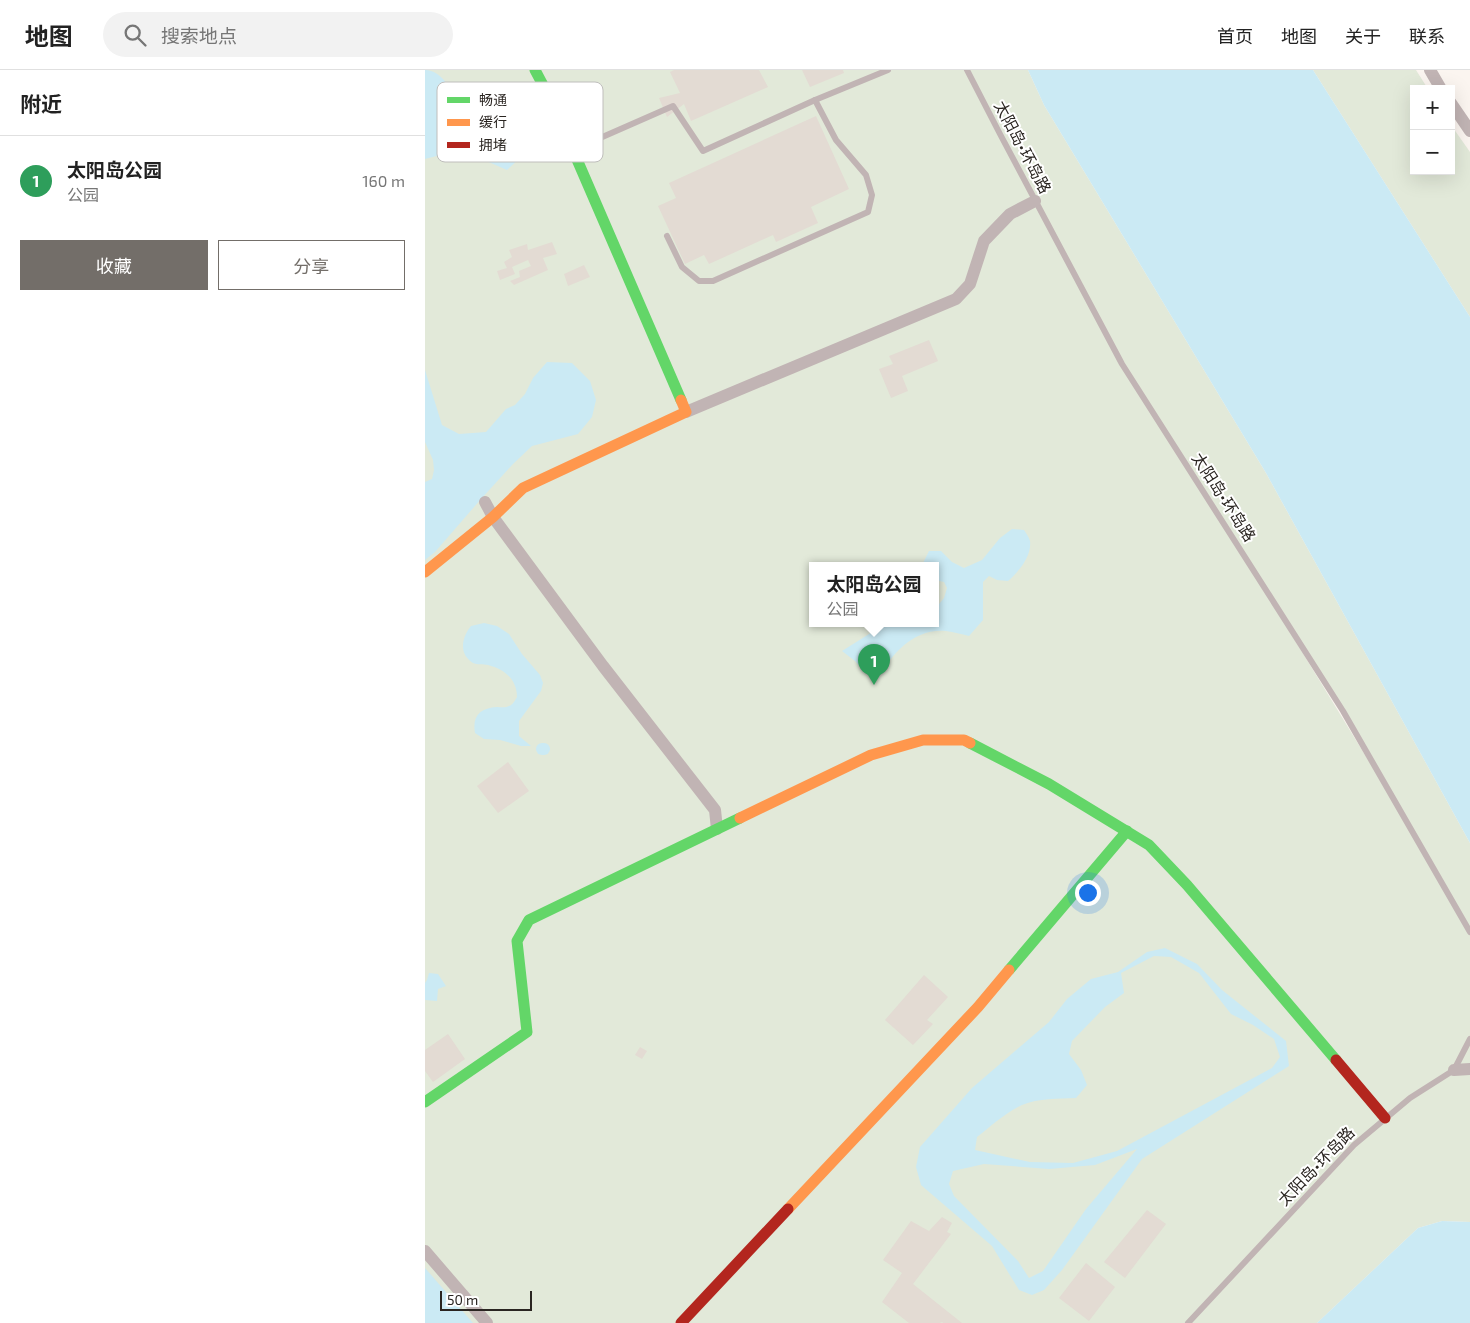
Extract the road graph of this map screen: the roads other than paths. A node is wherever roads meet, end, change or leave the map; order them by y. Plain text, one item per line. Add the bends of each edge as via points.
1 (535, 70) edge
2 (888, 70) edge
3 (967, 70) edge
4 (1430, 70) edge
5 (541, 82) edge
6 (1439, 85) edge
7 (815, 100) junction
8 (1455, 109) edge
9 (1470, 131) edge
10 (603, 137) edge
11 (578, 162) edge
12 (1035, 201) junction
13 (667, 236) dead end
14 (686, 412) junction
15 (485, 502) dead end
16 (493, 517) junction
17 (425, 572) edge
18 (717, 829) junction
19 (1127, 831) junction
20 (1470, 932) edge
21 (1470, 1039) edge
22 (1470, 1068) edge
23 (1454, 1070) junction
24 (425, 1102) edge
25 (1385, 1118) junction
26 (425, 1252) edge
27 (487, 1323) edge
28 (681, 1323) edge
29 (1189, 1323) edge

1 - 5 street
2 - 7 lane
3 - 12 lane, 太阳岛•环岛路
4 - 6 street
7 - 10 lane via 703,151 673,106
7 - 13 lane via 836,140 866,175 872,195 867,212 713,281 699,281 682,267
8 - 9 street
11 - 14 street
12 - 14 street via 1010,214 984,241 970,284 956,299
12 - 20 lane, 太阳岛•环岛路 via 1122,364 1343,710
14 - 16 street via 523,488
15 - 16 street
16 - 17 street
16 - 18 street via 715,810
18 - 19 street via 871,756 923,740 964,740 1043,781
18 - 24 street via 529,920 517,941 527,1032
19 - 25 street via 1149,845 1187,885
19 - 28 street via 978,1007
21 - 23 lane
22 - 23 street
23 - 25 lane, 太阳岛•环岛路
25 - 29 lane, 太阳岛•环岛路 via 1354,1145
26 - 27 street

